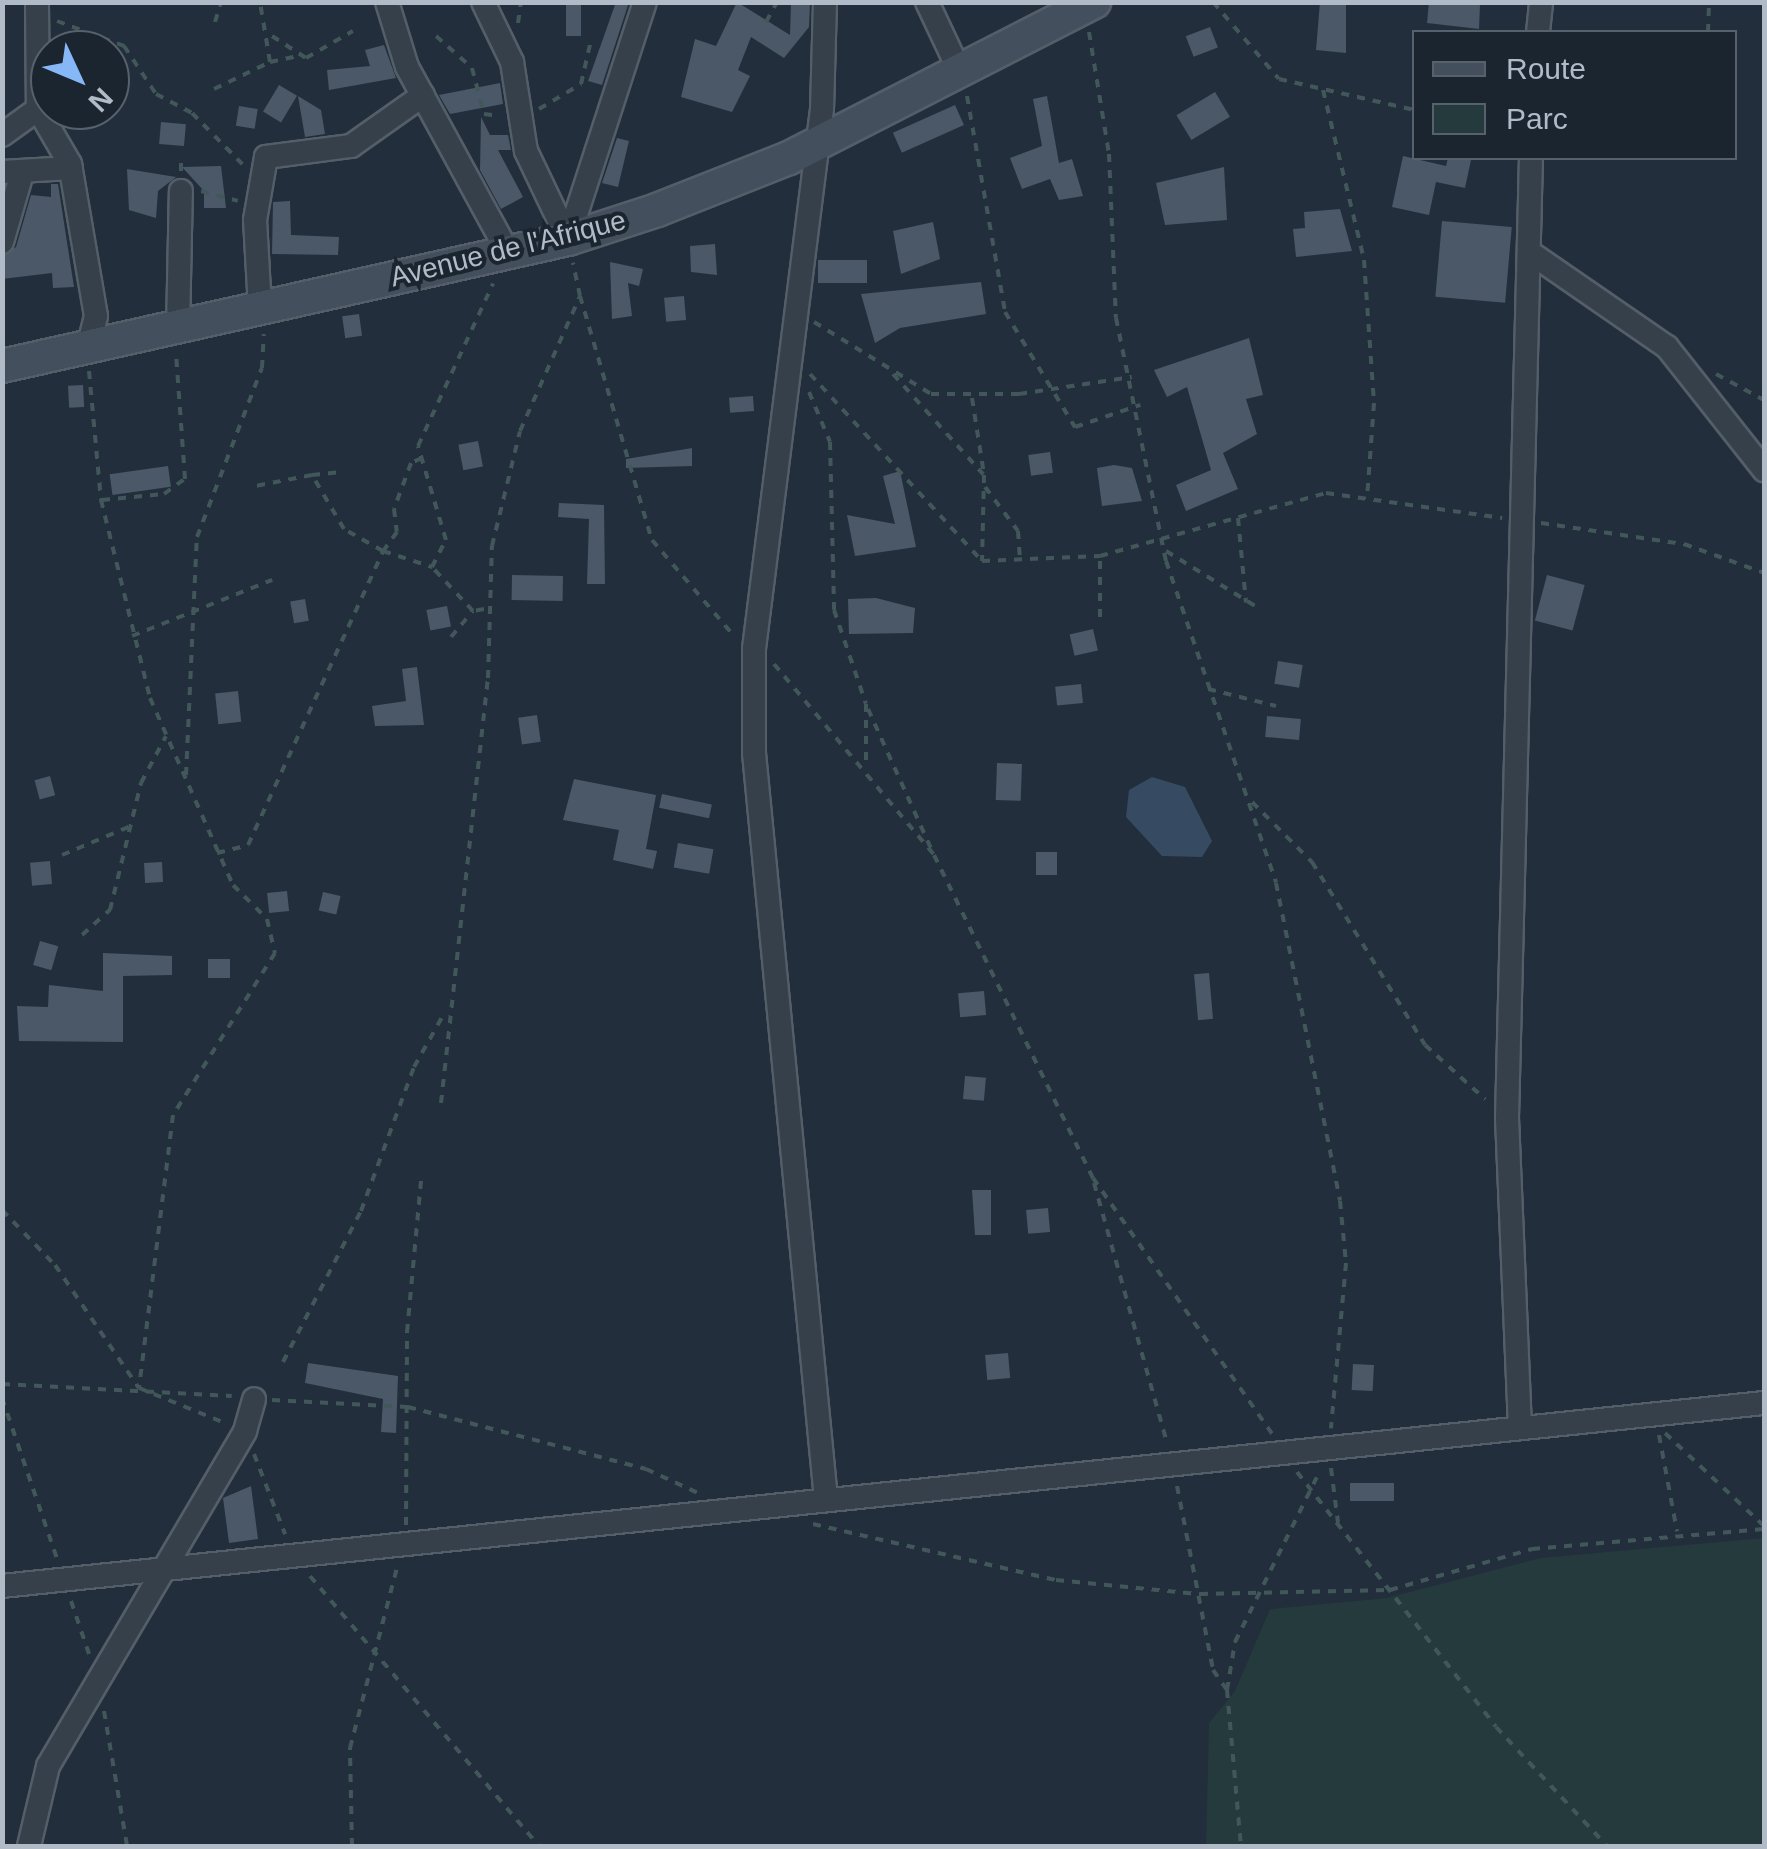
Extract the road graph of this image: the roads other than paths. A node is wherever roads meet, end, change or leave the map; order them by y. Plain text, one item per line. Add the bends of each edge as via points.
1 (387, 2) edge
2 (483, 2) edge
3 (645, 2) edge
4 (826, 2) edge
5 (927, 2) edge
6 (1540, 2) edge
7 (1087, 4) edge
8 (1538, 30) edge
9 (960, 72) junction
10 (423, 95) junction
11 (30, 115) edge
12 (50, 130) edge
13 (2, 135) edge
14 (814, 146) junction
15 (1531, 160) edge
16 (71, 168) junction
17 (12, 172) edge
18 (181, 191) road end
19 (568, 239) junction
20 (2, 242) edge
21 (508, 252) junction
22 (1534, 256) junction
23 (260, 309) junction
24 (178, 329) junction
25 (88, 351) junction
26 (2, 366) edge
27 (1764, 470) edge
28 (254, 1398) dead end
29 (1764, 1403) edge
30 (1520, 1428) junction
31 (826, 1500) junction
32 (168, 1569) junction
33 (2, 1586) edge
34 (29, 1846) edge

1 - 10 street
2 - 19 street via 512,62 517,112
3 - 19 street
4 - 14 street
5 - 9 street
6 - 8 street
7 - 9 main road, Avenue de l'Afrique
9 - 14 main road, Avenue de l'Afrique
10 - 21 street
10 - 23 street via 352,146 276,152 261,171 255,220
11 - 13 street
12 - 16 street
14 - 19 main road, Avenue de l'Afrique
14 - 31 street via 754,649 754,754
15 - 22 street
16 - 17 street
16 - 25 street via 96,316
17 - 20 street
18 - 24 street
19 - 21 main road, Avenue de l'Afrique
21 - 23 main road, Avenue de l'Afrique
22 - 27 street via 1667,347
22 - 30 street via 1507,1118
23 - 24 main road, Avenue de l'Afrique
24 - 25 main road, Avenue de l'Afrique
25 - 26 main road, Avenue de l'Afrique
28 - 32 street via 245,1432
29 - 30 street
30 - 31 street
31 - 32 street
32 - 33 street
32 - 34 street via 48,1766

